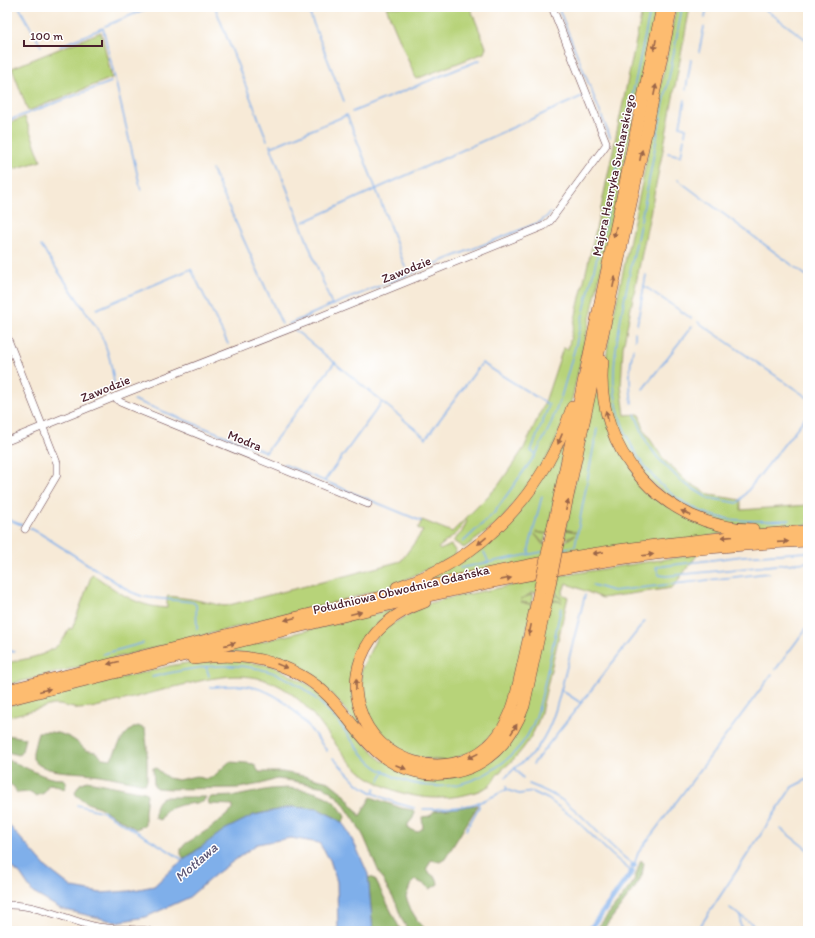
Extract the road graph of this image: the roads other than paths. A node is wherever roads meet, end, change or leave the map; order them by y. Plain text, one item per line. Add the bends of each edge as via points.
1 (552, 7) edge
2 (662, 7) edge
3 (672, 7) edge
4 (606, 321) junction
5 (7, 337) edge
6 (590, 350) junction
7 (115, 397) junction
8 (43, 426) junction
9 (7, 441) edge
10 (368, 504) dead end
11 (25, 529) dead end
12 (808, 531) edge
13 (808, 541) edge
14 (554, 544) junction
15 (454, 590) junction
16 (544, 591) junction
17 (341, 607) junction
18 (151, 664) junction
19 (7, 690) edge
20 (7, 700) edge
21 (7, 905) edge
22 (148, 931) edge

1 - 7 street, Zawodzie via 606,145 550,221 544,226 317,318
2 -> 6 highway, Majora Henryka Sucharskiego
4 -> 3 highway, Majora Henryka Sucharskiego
12 -> 4 highway via 793,528 731,528 704,521 672,506 644,482 617,445 605,408 602,379
14 -> 4 highway
5 - 8 street
6 - 14 highway
6 -> 17 highway via 552,457 534,485 505,520 476,546 451,563 403,585 358,598
7 - 8 street, Zawodzie
7 - 10 street, Modra via 120,402
8 - 9 street
8 - 11 street via 57,463 56,475
12 -> 17 highway, Południowa Obwodnica Gdańska via 706,539 594,554 483,574
15 -> 13 highway, Południowa Obwodnica Gdańska via 557,569 644,556
14 - 16 highway, bridge
16 -> 15 highway via 512,712 499,734 479,753 456,763 431,765 409,761 382,745 372,734 356,696 357,672 366,646 387,622 405,610
18 -> 15 highway, Południowa Obwodnica Gdańska
18 -> 16 highway via 231,656 277,664 303,676 324,692 343,711 369,745 393,763 421,774 452,773 487,759 501,746 517,723 524,706
17 -> 19 highway, Południowa Obwodnica Gdańska
20 -> 18 highway, Południowa Obwodnica Gdańska
21 - 22 street via 30,907 111,929

